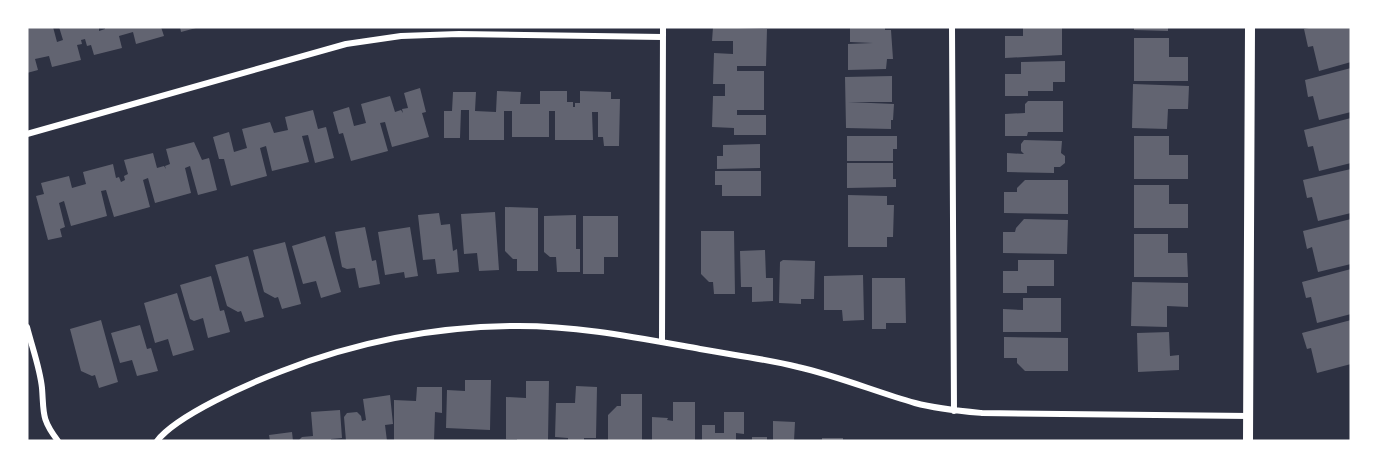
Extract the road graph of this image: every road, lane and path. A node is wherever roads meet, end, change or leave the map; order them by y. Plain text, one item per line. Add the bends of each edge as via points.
1 (663, 27) edge
2 (952, 27) edge
3 (1250, 27) edge
4 (662, 37) junction
5 (27, 134) edge
6 (27, 327) edge
7 (662, 342) junction
8 (954, 411) junction
9 (1249, 416) junction
10 (58, 441) edge
11 (157, 441) edge
12 (1248, 441) edge

1 - 4 street
2 - 8 street
3 - 9 street
4 - 5 street via 459,34 401,36 346,44
4 - 7 street
6 - 10 street via 42,387 44,417
7 - 8 street via 796,366
7 - 11 street via 578,329 513,326 448,329 383,339 320,356 259,380 163,432
8 - 9 street
9 - 12 street

